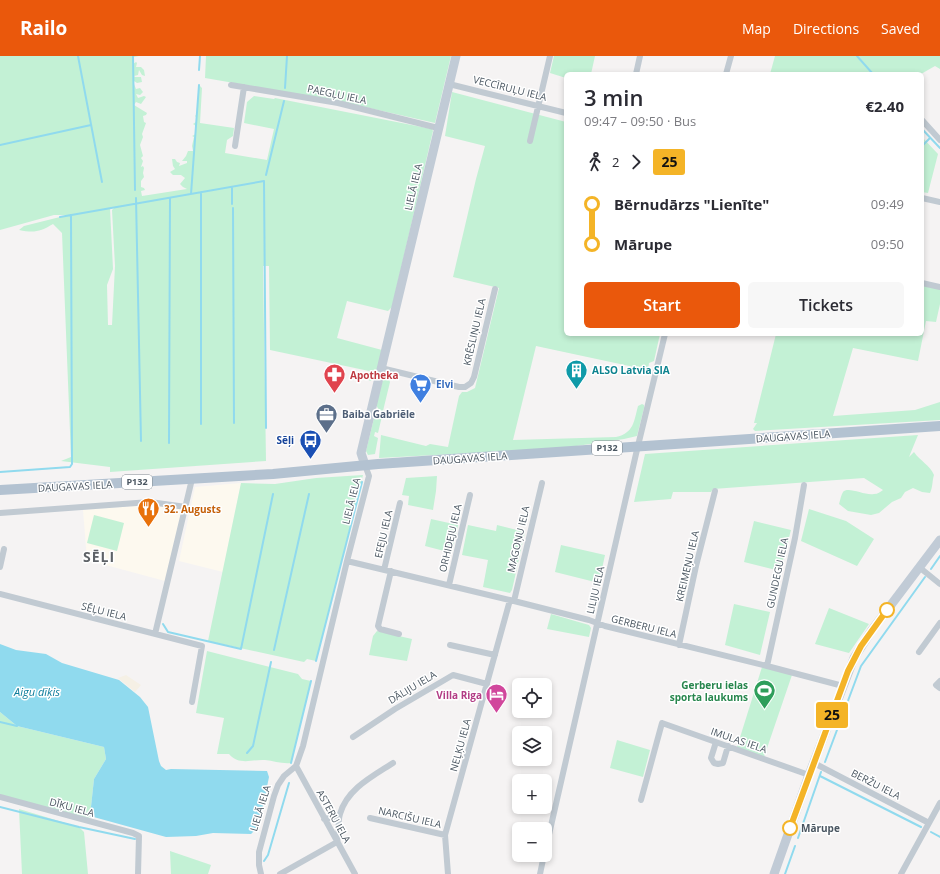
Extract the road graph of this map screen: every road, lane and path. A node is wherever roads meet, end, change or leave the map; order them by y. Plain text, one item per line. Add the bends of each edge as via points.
1 (456, 56) edge
2 (550, 56) edge
3 (640, 56) edge
4 (731, 56) edge
5 (636, 72) edge
6 (727, 72) edge
7 (449, 84) junction
8 (231, 85) dead end
9 (244, 87) junction
10 (538, 106) junction
11 (564, 112) edge
12 (924, 122) edge
13 (438, 128) junction
14 (940, 140) edge
15 (530, 141) dead end
16 (235, 146) dead end
17 (924, 198) edge
18 (940, 202) edge
19 (924, 283) edge
20 (940, 287) edge
21 (495, 289) dead end
22 (664, 336) edge
23 (382, 368) junction
24 (940, 426) edge
25 (637, 446) junction
26 (365, 465) junction
27 (192, 479) junction
28 (542, 483) dead end
29 (804, 484) dead end
30 (0, 490) edge
31 (714, 491) dead end
32 (470, 495) dead end
33 (400, 503) dead end
34 (186, 507) junction
35 (0, 513) edge
36 (940, 540) edge
37 (4, 549) dead end
38 (347, 561) junction
39 (0, 567) edge
40 (919, 567) junction
41 (388, 571) junction
42 (940, 584) edge
43 (449, 585) junction
44 (0, 594) edge
45 (512, 600) junction
46 (597, 623) junction
47 (940, 623) edge
48 (155, 634) junction
49 (399, 634) dead end
50 (450, 645) dead end
51 (679, 645) junction
52 (919, 652) dead end
53 (495, 655) junction
54 (767, 666) junction
55 (940, 681) edge
56 (487, 684) junction
57 (843, 686) junction
58 (940, 688) edge
59 (192, 702) dead end
60 (352, 737) dead end
61 (716, 742) junction
62 (728, 746) junction
63 (393, 763) dead end
64 (814, 763) junction
65 (296, 766) junction
66 (809, 775) junction
67 (0, 797) edge
68 (641, 800) dead end
69 (940, 803) edge
70 (339, 816) junction
71 (370, 818) dead end
72 (324, 819) junction
73 (552, 822) edge
74 (929, 823) junction
75 (445, 835) junction
76 (337, 842) junction
77 (543, 862) edge
78 (138, 874) edge
79 (261, 874) edge
80 (280, 874) edge
81 (355, 874) edge
82 (448, 874) edge
83 (540, 874) edge
84 (771, 874) edge
85 (774, 874) edge
86 (901, 874) edge

1 - 7 street, LIELĀ IELA
2 - 10 street
3 - 5 street
4 - 6 street
7 - 10 street, VECCĪRUĻU IELA
7 - 13 street, LIELĀ IELA
8 - 9 street, PAEGĻU IELA
9 - 13 street, PAEGĻU IELA via 338,103
9 - 16 street
10 - 11 street, VECCĪRUĻU IELA
10 - 15 street
12 - 14 street
13 - 23 street, LIELĀ IELA
17 - 18 street
19 - 20 street
21 - 23 street, KRĒSLIŅU IELA via 471,383 459,387
22 - 25 street, LILIJU IELA
23 - 26 street, LIELĀ IELA via 361,453
24 - 25 main road, DAUGAVAS IELA / P132
25 - 26 main road, DAUGAVAS IELA / P132
25 - 46 street, LILIJU IELA
26 - 27 main road, DAUGAVAS IELA / P132
26 - 38 street, LIELĀ IELA via 369,476
27 - 30 main road, DAUGAVAS IELA / P132
27 - 34 street
28 - 45 street, MAGOŅU IELA
29 - 54 street, GUNDEGU IELA
31 - 51 street, KREIMEŅU IELA
32 - 43 street, ORHIDEJU IELA
33 - 41 street, EFEJU IELA
34 - 35 street via 150,502
34 - 48 street
36 - 40 street
37 - 39 street
38 - 41 street, GERBERU IELA
38 - 65 street, LIELĀ IELA
40 - 42 street
40 - 57 street via 861,646
41 - 43 street, GERBERU IELA
41 - 49 street, EFEJU IELA via 378,626 380,629
43 - 45 street, GERBERU IELA
44 - 48 street, SĒĻU IELA
45 - 46 street, GERBERU IELA
45 - 53 street, NEĻĶU IELA
46 - 51 street, GERBERU IELA
46 - 73 street, LILIJU IELA
47 - 52 street
48 - 59 street, SĒĻU IELA via 202,646
50 - 53 street
51 - 54 street, GERBERU IELA
53 - 56 street, NEĻĶU IELA
54 - 57 street, GERBERU IELA
55 - 58 street via 936,685
56 - 60 street, DĀLIJU IELA via 453,675
56 - 75 street, NEĻĶU IELA
57 - 64 street
61 - 62 street, IMULAS IELA
61 - 62 street via 711,758 714,763 723,762
61 - 68 street, IMULAS IELA via 662,723
62 - 66 street, IMULAS IELA
63 - 70 street via 352,792
64 - 66 street
64 - 74 street, BERŽU IELA
65 - 72 street, ASTERU IELA
65 - 79 street, LIELĀ IELA via 284,776 274,796 259,852
66 - 85 street
67 - 78 street, DĪĶU IELA via 139,836
69 - 74 street
70 - 72 street
70 - 76 street
71 - 75 street, NARCIŠU IELA
72 - 76 street, ASTERU IELA
74 - 86 street
75 - 82 street, NEĻĶU IELA
76 - 80 street
76 - 81 street, ASTERU IELA
77 - 83 street
84 - 85 street

